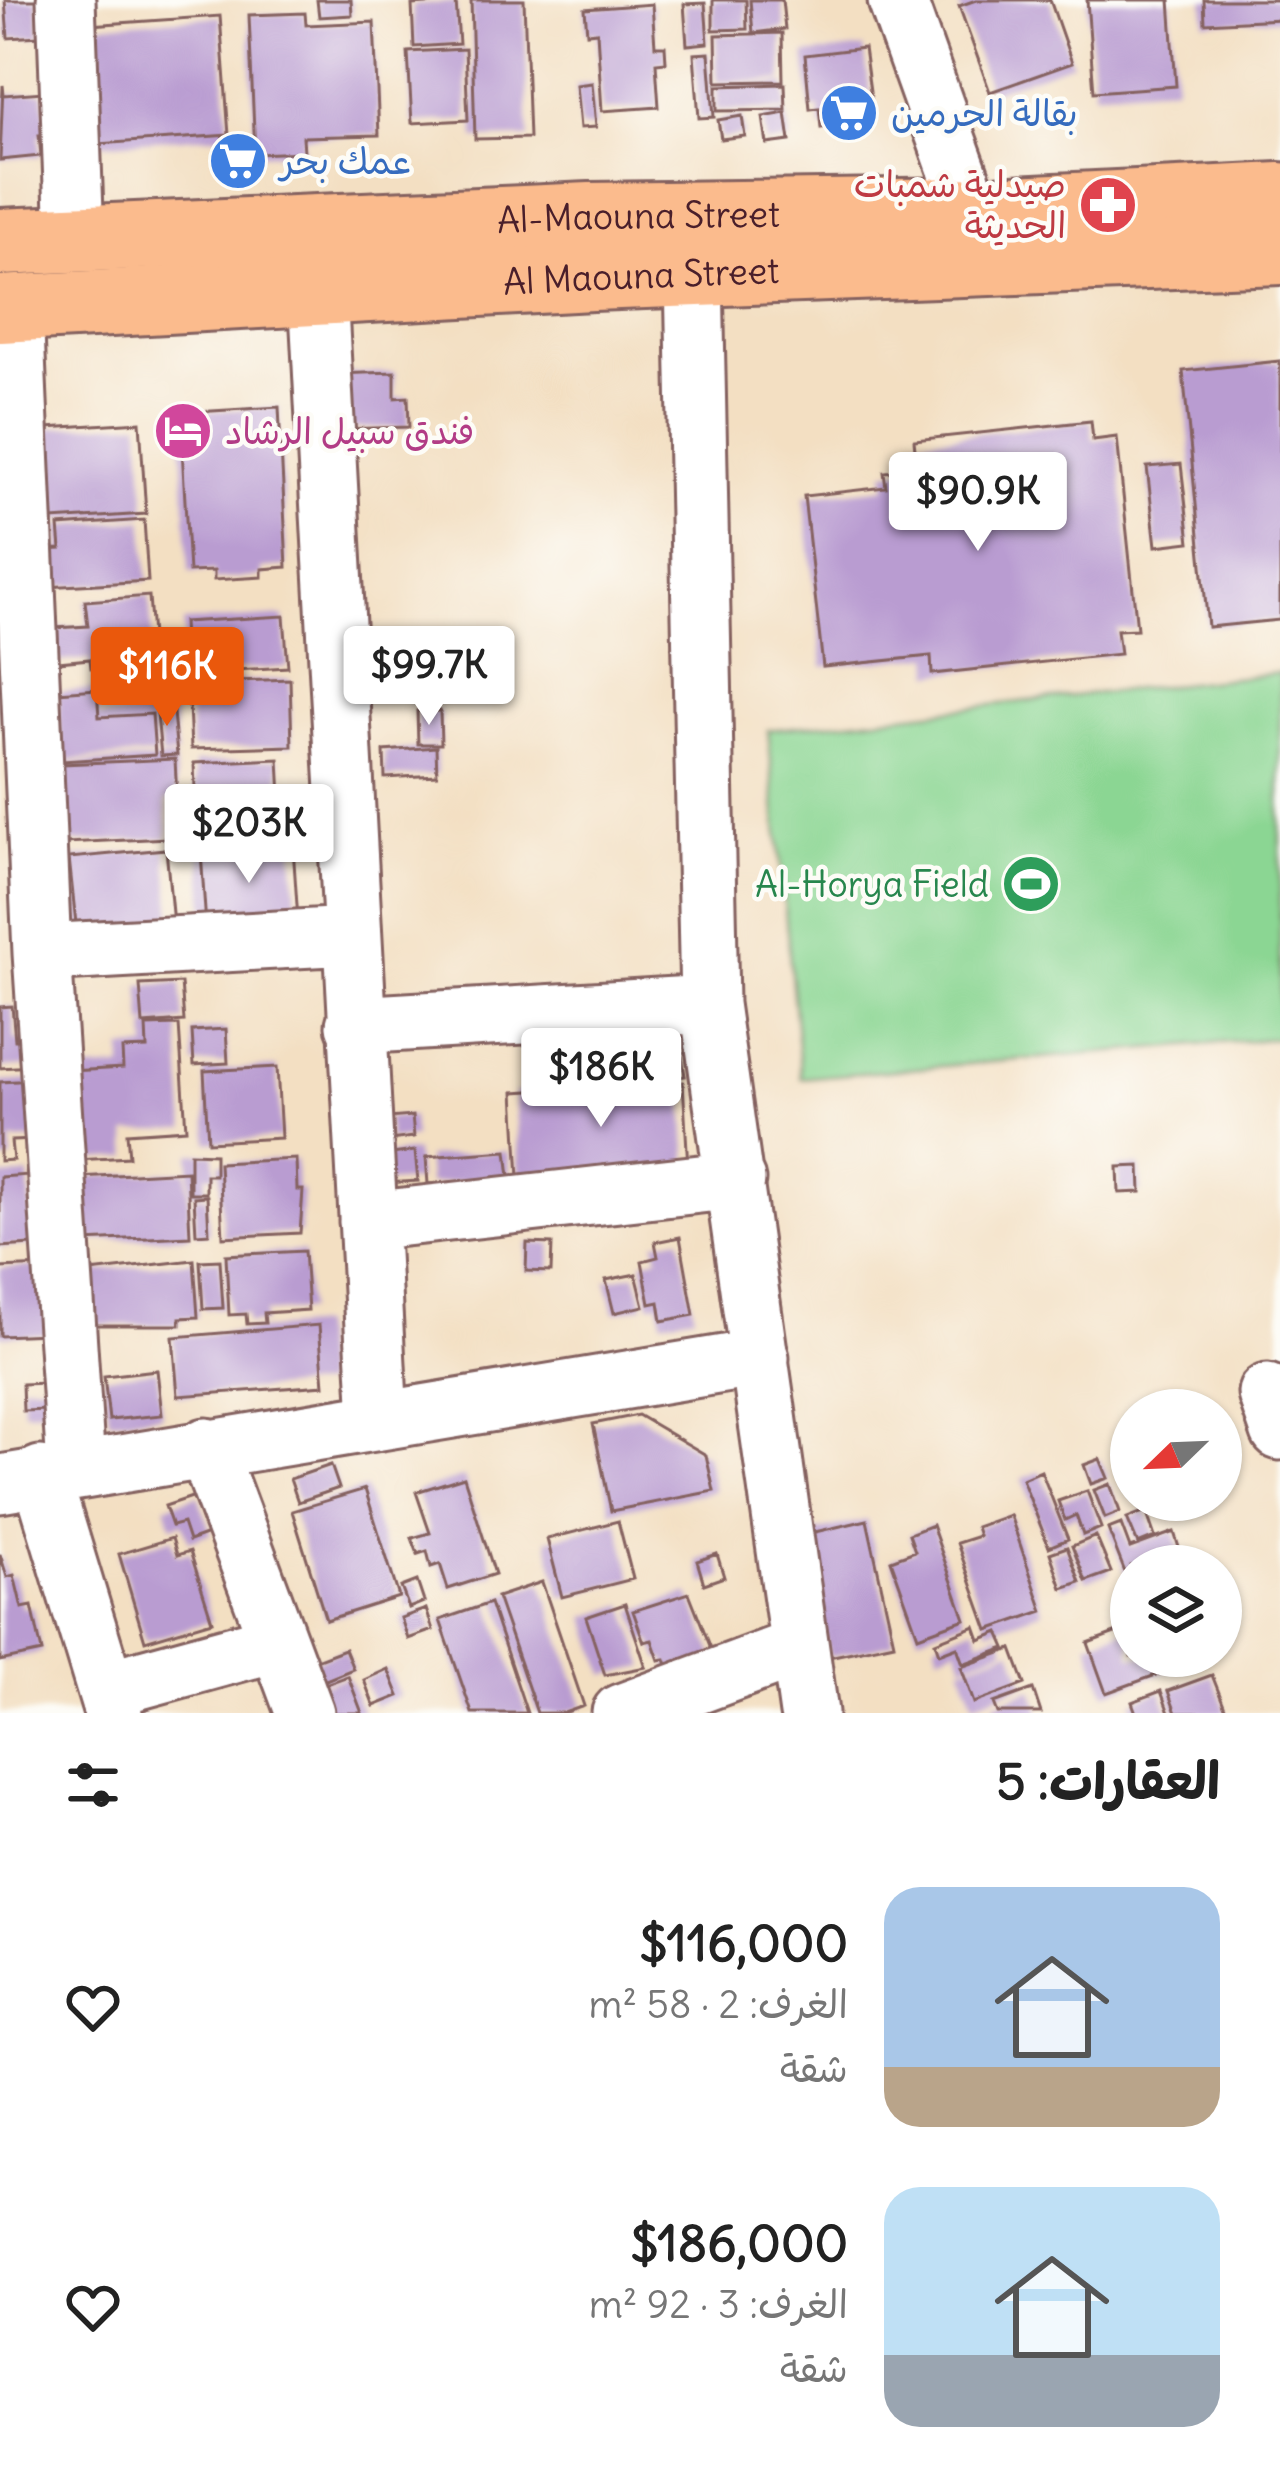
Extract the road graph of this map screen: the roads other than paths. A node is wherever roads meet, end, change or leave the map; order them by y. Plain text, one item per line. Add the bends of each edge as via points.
1 (66, 0) edge
2 (897, 0) edge
3 (1280, 196) edge
4 (972, 211) junction
5 (75, 239) junction
6 (0, 242) edge
7 (591, 247) junction
8 (1280, 250) edge
9 (694, 274) junction
10 (318, 291) junction
11 (7, 309) edge
12 (350, 936) junction
13 (42, 953) junction
14 (709, 1004) junction
15 (355, 1025) junction
16 (736, 1180) junction
17 (368, 1221) junction
18 (760, 1358) junction
19 (379, 1420) junction
20 (206, 1447) junction
21 (39, 1475) edge
22 (278, 1642) junction
23 (797, 1648) junction
24 (110, 1701) edge
25 (305, 1713) edge
26 (621, 1713) edge
27 (809, 1713) edge

1 - 5 street
2 - 4 street
3 - 4 highway, Al-Maouna Street
4 - 7 highway, Al-Maouna Street
5 - 6 highway, Al-Maouna Street
5 - 7 highway, Al-Maouna Street
7 - 9 highway, Al Maouna Street
7 - 10 highway, Al Maouna Street
8 - 9 highway, Al Maouna Street
9 - 14 street
10 - 11 highway, Al Maouna Street
10 - 12 street
11 - 13 street
12 - 13 street
12 - 15 street
13 - 21 street
14 - 15 street
14 - 16 street
15 - 17 street
16 - 17 street
16 - 18 street
17 - 19 street
18 - 19 street
18 - 23 street
19 - 20 street
20 - 21 street
20 - 22 street
21 - 24 street
22 - 24 street
22 - 25 street
23 - 26 street
23 - 27 street

